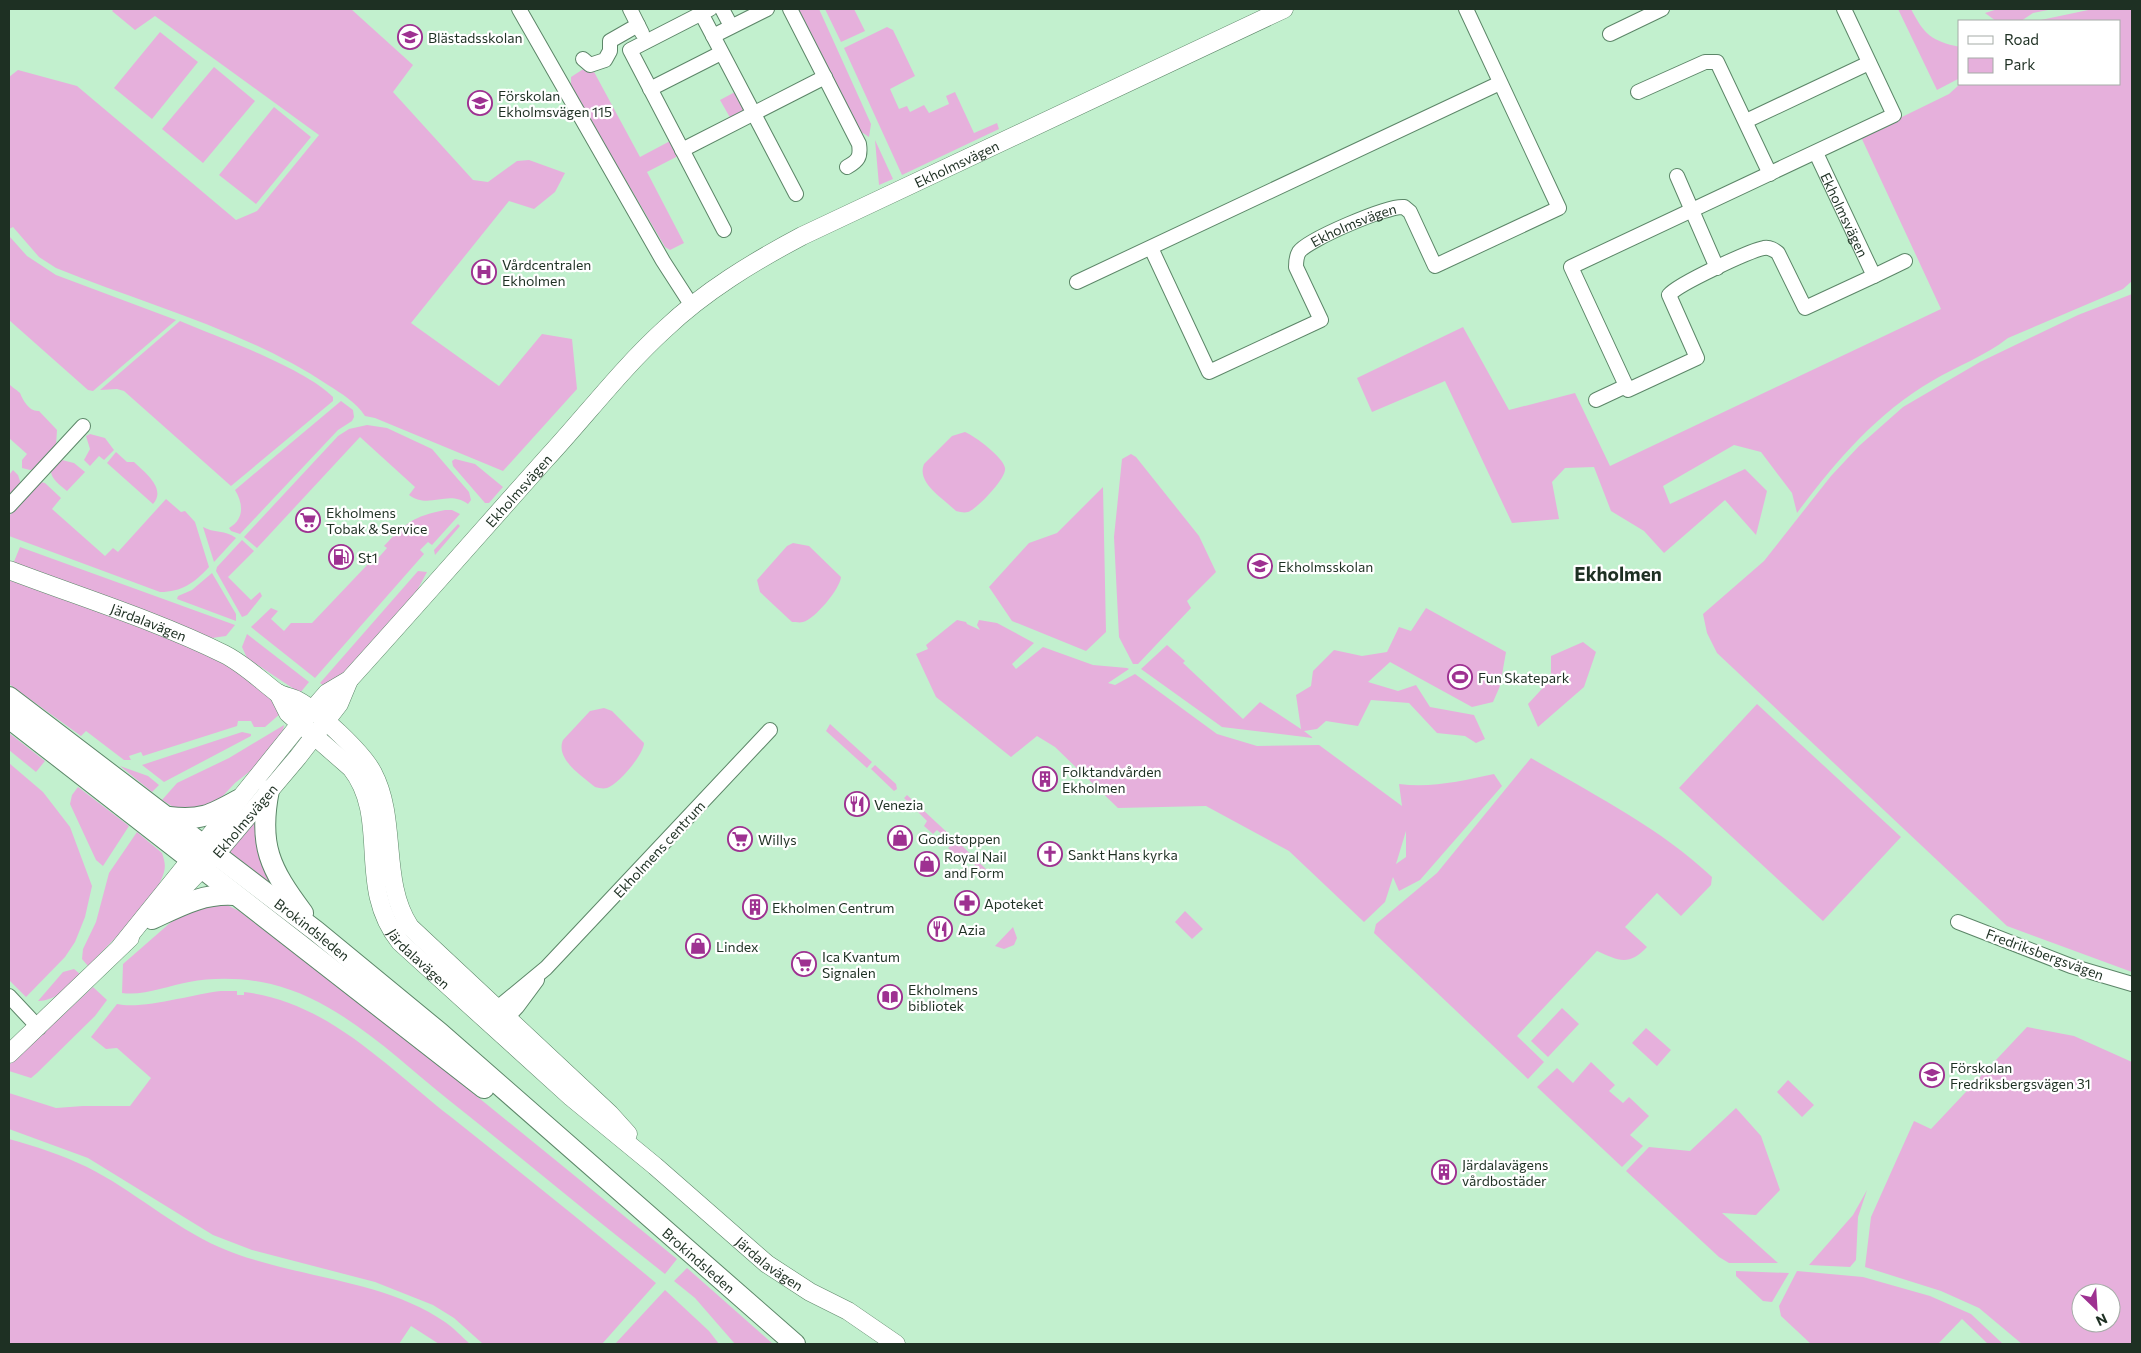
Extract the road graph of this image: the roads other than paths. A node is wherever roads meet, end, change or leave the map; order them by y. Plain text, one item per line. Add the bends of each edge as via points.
1 (519, 9) edge
2 (630, 9) edge
3 (722, 9) edge
4 (767, 9) edge
5 (790, 9) edge
6 (1284, 9) edge
7 (1466, 9) edge
8 (1662, 9) edge
9 (1844, 9) edge
10 (705, 11) edge
11 (638, 25) junction
12 (731, 26) junction
13 (1610, 34) dead end
14 (713, 36) junction
15 (647, 42) junction
16 (722, 53) junction
17 (583, 60) dead end
18 (1869, 63) junction
19 (825, 77) junction
20 (1500, 83) junction
21 (650, 89) junction
22 (1638, 92) dead end
23 (753, 113) junction
24 (1746, 121) junction
25 (682, 150) junction
26 (1816, 152) junction
27 (847, 167) dead end
28 (1770, 174) junction
29 (1677, 176) dead end
30 (796, 194) dead end
31 (1690, 210) junction
32 (724, 230) dead end
33 (1151, 248) junction
34 (1905, 261) dead end
35 (1717, 268) junction
36 (1874, 276) junction
37 (1077, 282) dead end
38 (692, 306) junction
39 (1626, 386) junction
40 (1596, 400) dead end
41 (83, 426) dead end
42 (9, 506) edge
43 (9, 570) edge
44 (9, 697) edge
45 (9, 718) edge
46 (312, 723) junction
47 (770, 730) dead end
48 (269, 790) junction
49 (238, 800) junction
50 (169, 817) junction
51 (210, 849) junction
52 (195, 865) junction
53 (234, 895) junction
54 (152, 919) junction
55 (1958, 922) dead end
56 (316, 931) junction
57 (121, 946) junction
58 (2132, 984) edge
59 (9, 996) edge
60 (496, 1018) junction
61 (39, 1028) junction
62 (9, 1054) edge
63 (602, 1178) junction
64 (795, 1344) edge
65 (896, 1344) edge

1 - 38 street
2 - 11 street
3 - 12 street
4 - 12 street
5 - 19 street
6 - 38 street, Ekholmsvägen via 802,236 743,269
7 - 20 street, Ekholmsvägen
8 - 13 street
9 - 18 street
10 - 14 street
10 - 15 street
11 - 15 street
11 - 17 street via 610,41 610,51 605,60 590,66
12 - 14 street
14 - 16 street
15 - 21 street via 630,50
16 - 21 street
16 - 23 street
18 - 24 street
18 - 26 street via 1894,115
19 - 23 street
19 - 27 street via 860,144 857,161
20 - 33 street
20 - 33 street, Ekholmsvägen via 1559,208 1435,266 1410,212 1404,207 1385,209 1348,225 1298,252 1296,267 1321,320 1209,372
21 - 25 street
22 - 24 street via 1705,62 1717,62
23 - 25 street
23 - 30 street
24 - 28 street
25 - 32 street
26 - 28 street
26 - 36 street, Ekholmsvägen
28 - 31 street
29 - 31 street
31 - 35 street
31 - 39 street via 1571,267
33 - 37 street
34 - 36 street
35 - 36 street via 1756,250 1772,248 1778,253 1805,308
35 - 39 street via 1669,295 1697,358 1628,390
38 - 46 street, Ekholmsvägen via 622,372 349,680 339,704
39 - 40 street
41 - 42 street
43 - 46 street, Järdalavägen via 155,624 225,655 278,693 288,713
44 - 50 main road, Brokindsleden
45 - 52 main road, Brokindsleden
46 - 48 street, Ekholmsvägen
46 - 49 street, Ekholmsvägen
46 - 60 street, Järdalavägen via 362,786 371,815 377,896 388,927 400,942
47 - 60 street, Ekholmens centrum
48 - 51 street, Ekholmsvägen
48 - 56 main road via 264,828 270,859 289,894
49 - 50 main road via 204,817 190,820
49 - 51 street, Ekholmsvägen
50 - 51 main road, Brokindsleden
51 - 52 street, Ekholmsvägen
51 - 56 main road, Brokindsleden
52 - 53 main road, Brokindsleden
52 - 54 street, Ekholmsvägen
52 - 57 street, Ekholmsvägen
53 - 54 main road via 198,898
53 - 63 main road, Brokindsleden
54 - 57 street, Ekholmsvägen
55 - 58 street, Fredriksbergsvägen via 2071,966
56 - 63 main road, Brokindsleden via 440,1033
57 - 61 street, Ekholmsvägen
59 - 61 street
60 - 65 street, Järdalavägen via 610,1114 655,1166 767,1264 810,1292 848,1311
61 - 62 street, Ekholmsvägen
63 - 64 main road, Brokindsleden

